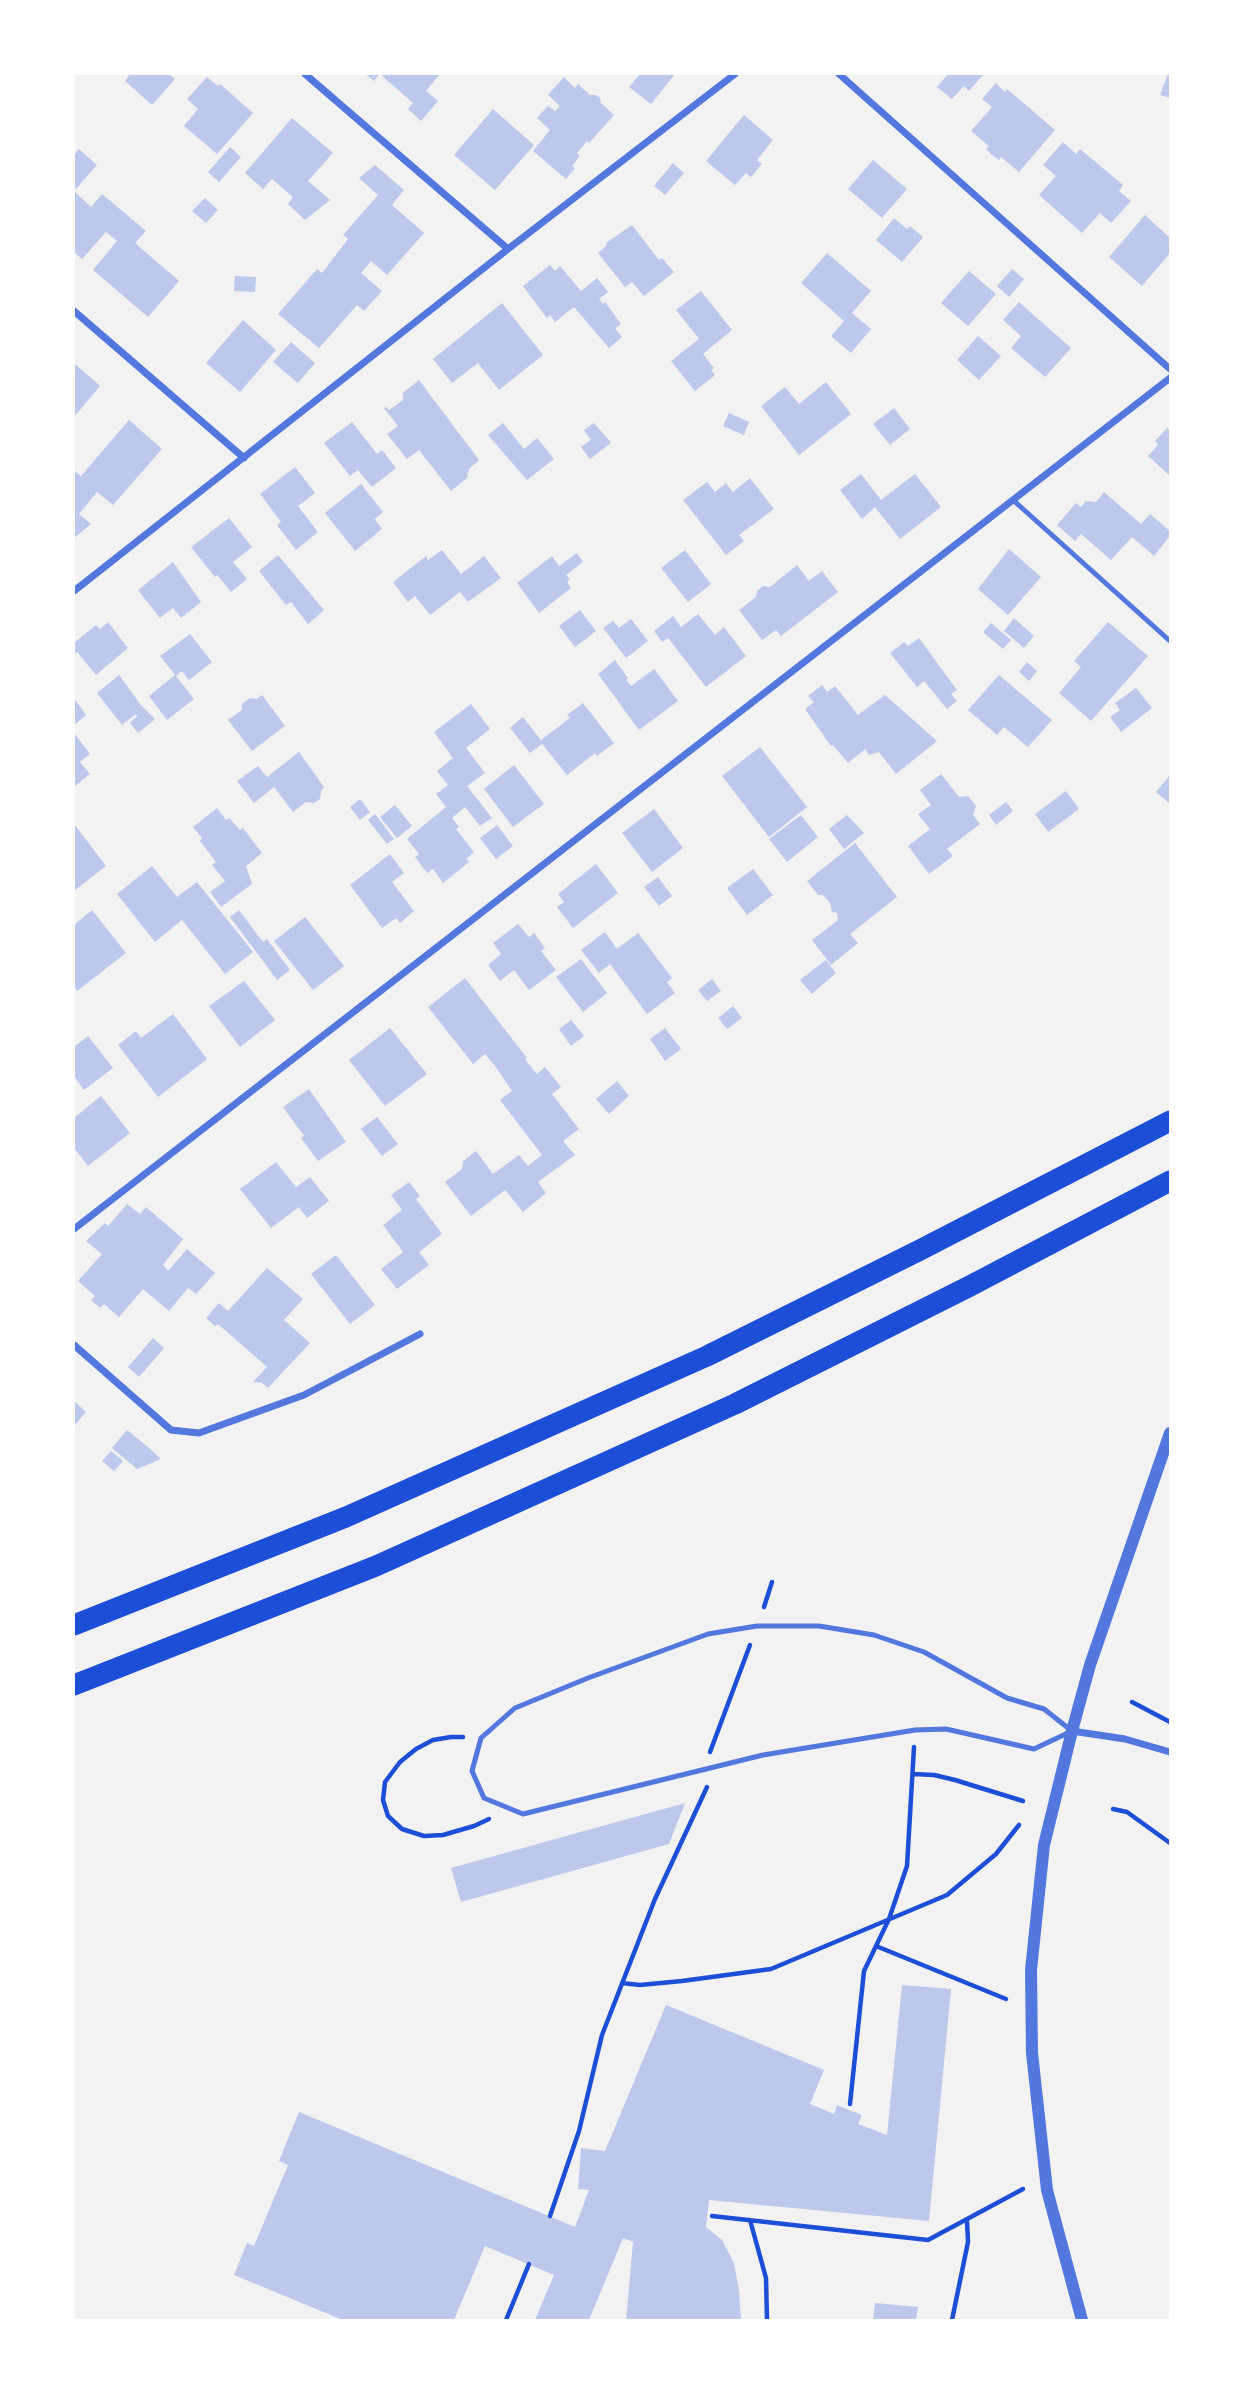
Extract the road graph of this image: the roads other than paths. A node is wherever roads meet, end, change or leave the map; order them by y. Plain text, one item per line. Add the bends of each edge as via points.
1 (305, 74) edge
2 (735, 74) edge
3 (839, 74) edge
4 (508, 249) junction
5 (74, 311) edge
6 (1171, 369) edge
7 (1171, 378) edge
8 (244, 458) junction
9 (1013, 500) junction
10 (74, 591) edge
11 (1171, 641) edge
12 (1171, 1121) edge
13 (1171, 1181) edge
14 (74, 1229) edge
15 (420, 1334) dead end
16 (74, 1345) edge
17 (1171, 1433) edge
18 (74, 1625) edge
19 (74, 1685) edge
20 (1072, 1731) junction
21 (1171, 1752) edge
22 (1082, 2320) edge

1 - 4 street
2 - 4 street
3 - 6 street
4 - 8 street
5 - 8 street
7 - 9 street
8 - 10 street
9 - 11 lane
9 - 14 street
12 - 18 highway via 706,1356 346,1517
13 - 19 highway via 735,1404 376,1566
15 - 16 street via 304,1395 199,1433 171,1430
17 - 20 street via 1090,1665
20 - 20 lane via 1044,1709 1007,1698 924,1652 874,1635 819,1626 757,1626 708,1634 515,1708 481,1738 472,1771 484,1798 523,1814 763,1755 915,1730 946,1729 1034,1749
20 - 21 street via 1125,1738
20 - 22 street via 1044,1845 1031,1970 1032,2053 1047,2190

